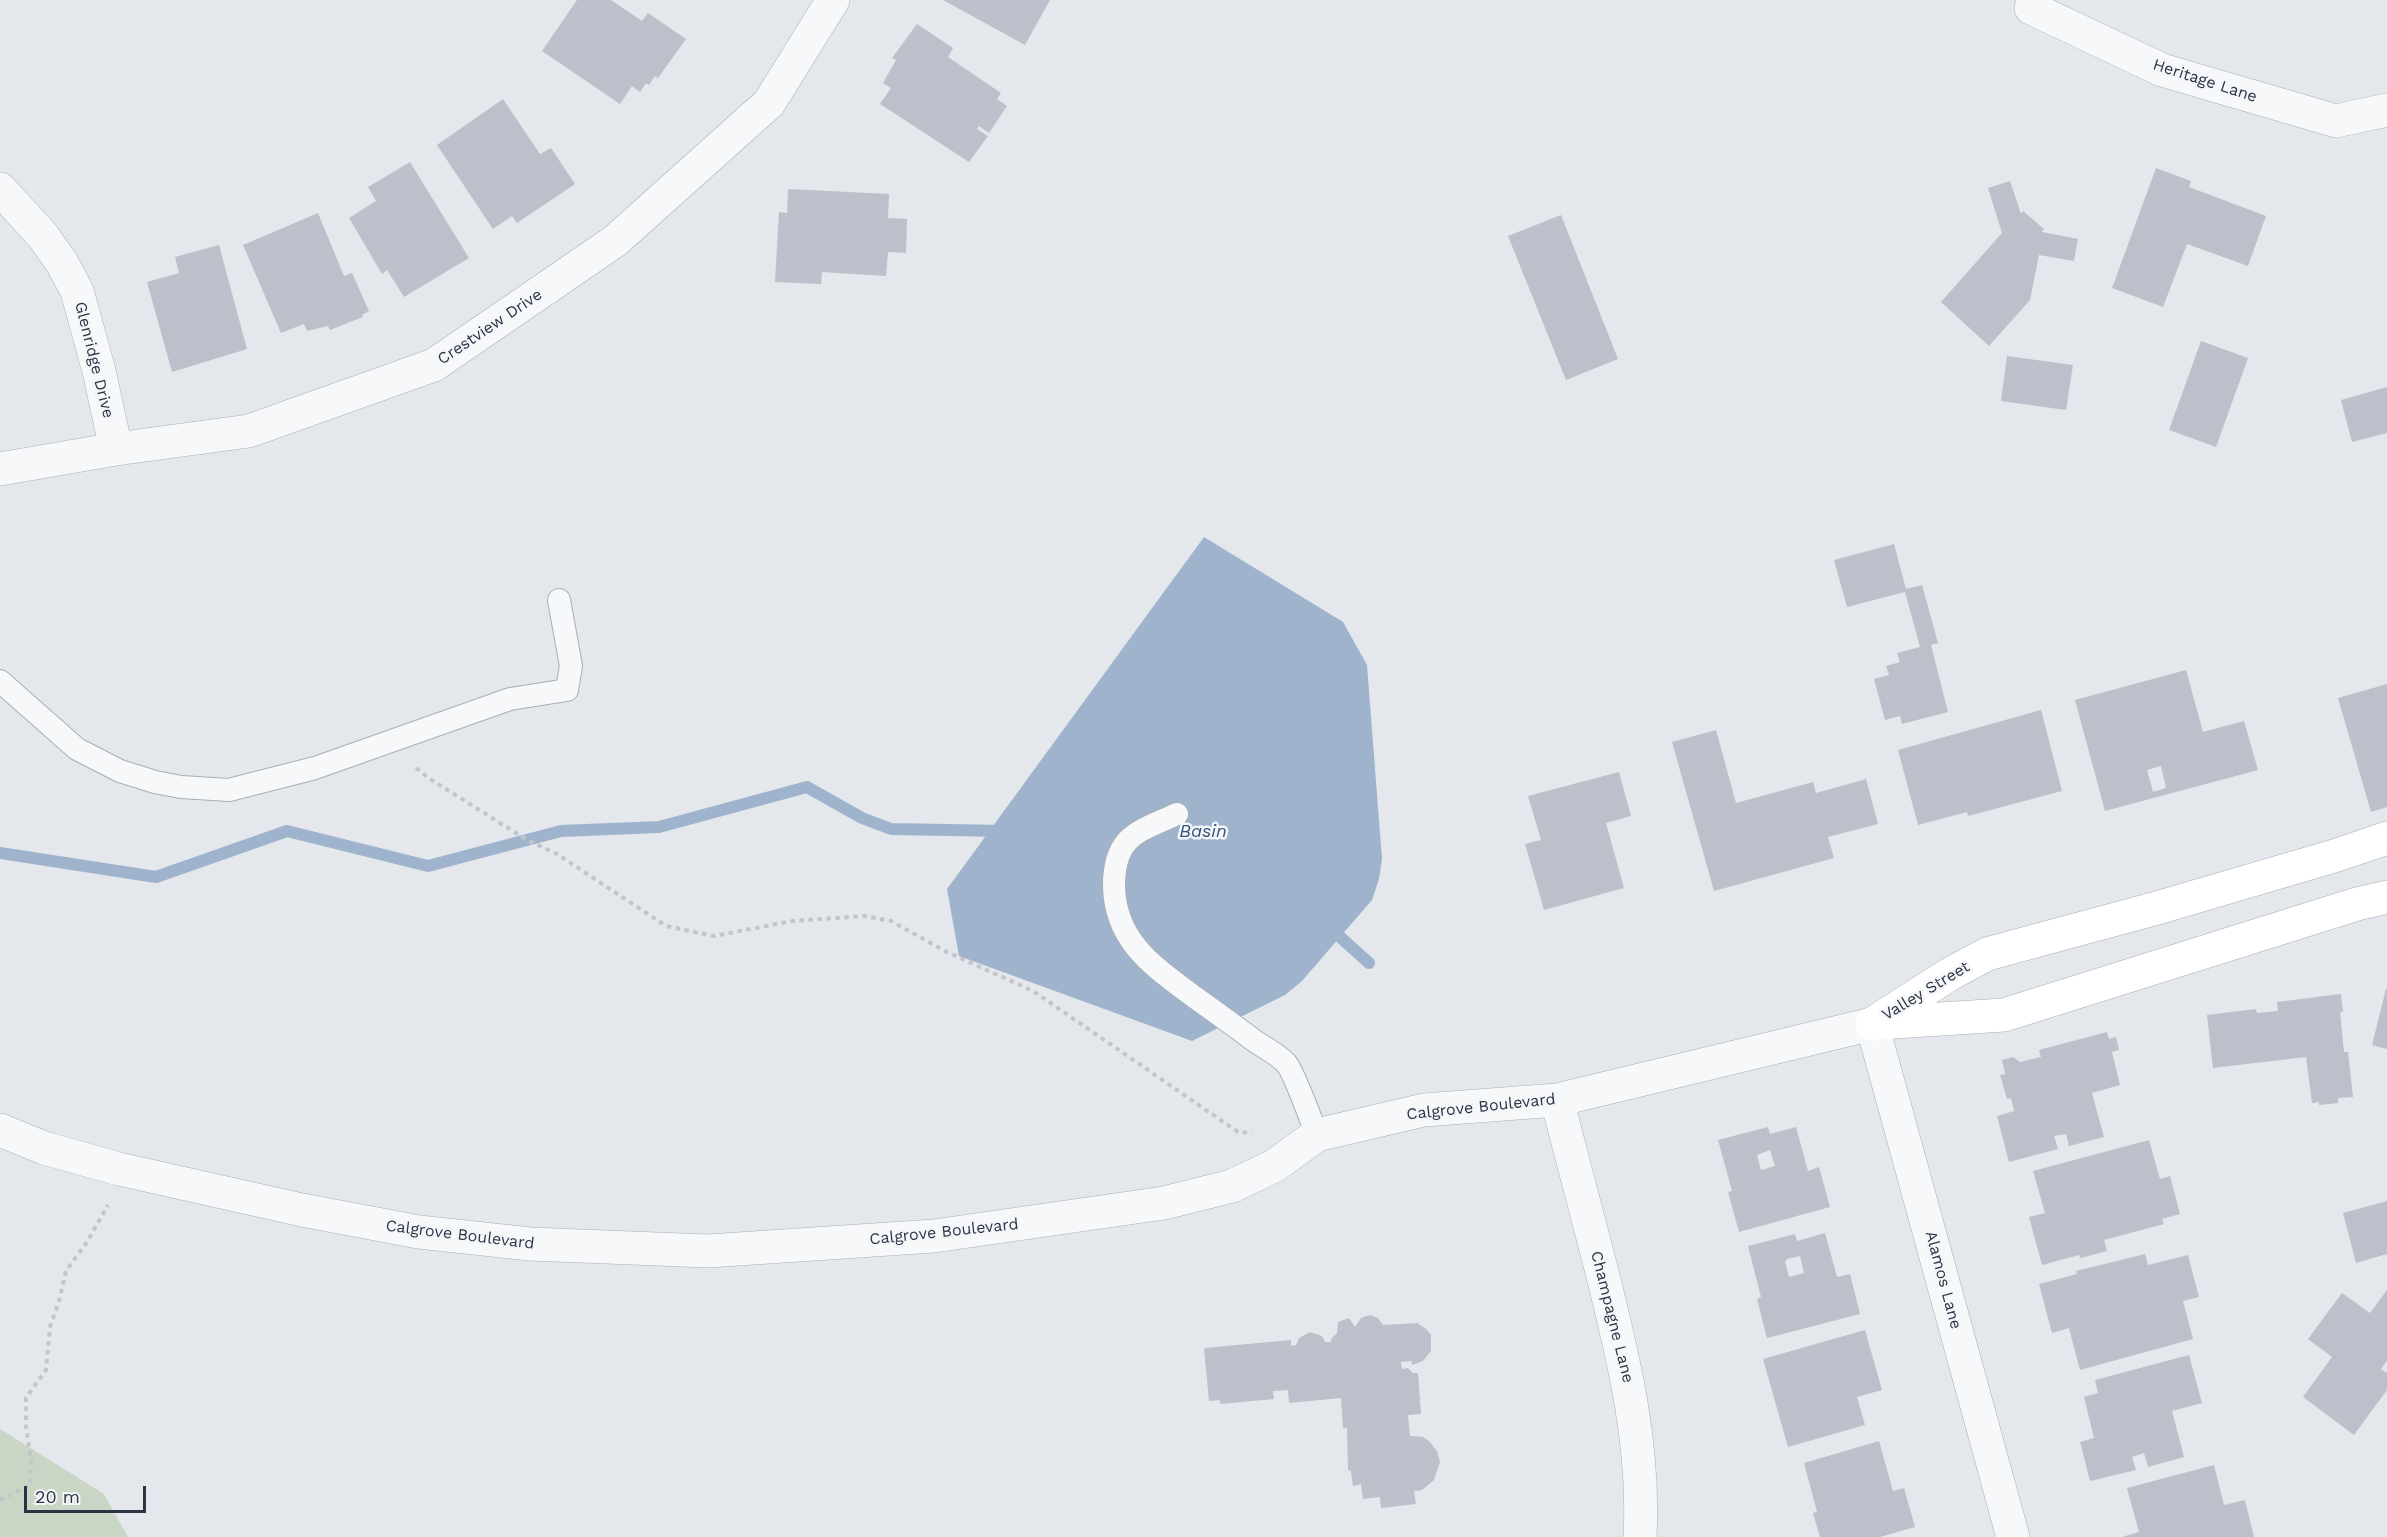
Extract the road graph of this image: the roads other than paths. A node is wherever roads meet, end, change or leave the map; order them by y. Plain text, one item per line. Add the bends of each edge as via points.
1 (833, 0) edge
2 (2031, 8) dead end
3 (2387, 110) edge
4 (0, 189) edge
5 (116, 448) junction
6 (0, 469) edge
7 (559, 600) dead end
8 (0, 681) edge
9 (1177, 813) dead end
10 (2387, 838) edge
11 (2387, 897) edge
12 (1872, 1024) junction
13 (1557, 1100) junction
14 (0, 1130) edge
15 (1317, 1134) junction
16 (1640, 1537) edge
17 (2013, 1537) edge

1 - 5 street, Crestview Drive via 769,103 615,241 434,365 249,430
2 - 3 street, Heritage Lane via 2162,70 2336,121
4 - 5 street, Glenridge Drive via 43,236 76,291
5 - 6 street, Crestview Drive
7 - 8 lane via 571,666 567,690 510,699 315,768 229,790 181,787 120,771 77,749
9 - 15 lane via 1137,832 1123,844 1116,859 1115,895 1125,933 1157,969 1287,1064
10 - 12 street, Valley Street via 2168,905 1987,954
11 - 12 street, Valley Street via 2004,1015
12 - 13 street, Calgrove Boulevard
12 - 17 street, Alamos Lane
13 - 15 street, Calgrove Boulevard via 1424,1110
13 - 16 street, Champagne Lane via 1625,1364 1642,1497
14 - 15 street, Calgrove Boulevard via 44,1148 118,1169 419,1232 530,1244 708,1251 934,1236 1164,1203 1232,1186 1274,1166

